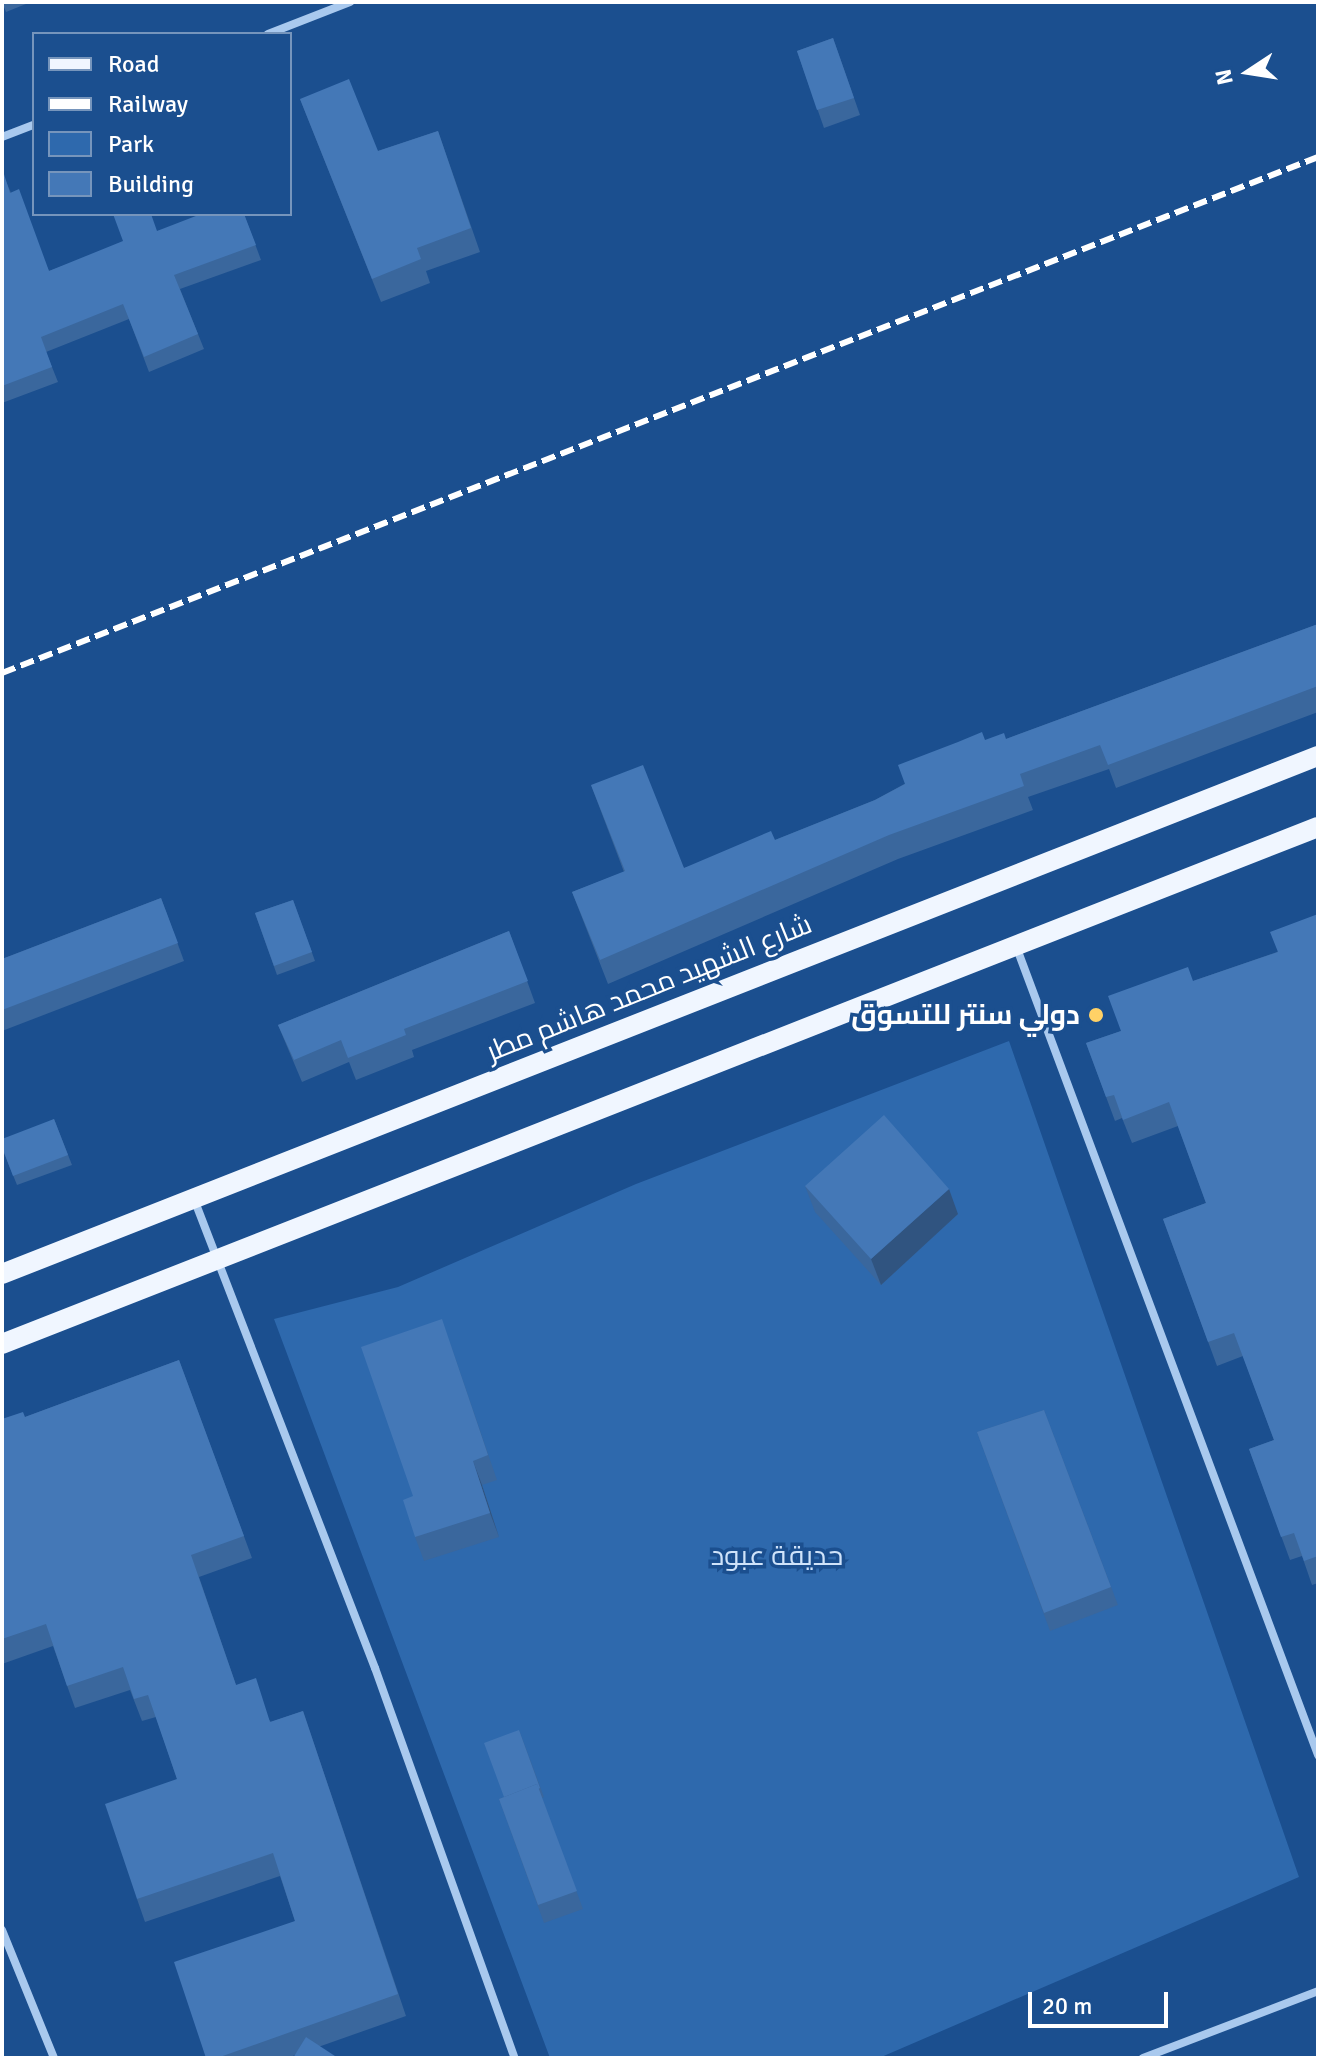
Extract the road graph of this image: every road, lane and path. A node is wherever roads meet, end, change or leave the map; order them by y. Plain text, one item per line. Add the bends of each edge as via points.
1 (350, 2) edge
2 (273, 32) edge
3 (32, 126) edge
4 (2, 137) edge
5 (1318, 756) edge
6 (1318, 827) edge
7 (1016, 944) junction
8 (193, 1198) junction
9 (217, 1259) junction
10 (2, 1274) edge
11 (2, 1344) edge
12 (1318, 1755) edge
13 (2, 1930) edge
14 (1318, 1991) edge
15 (54, 2058) edge
16 (515, 2058) edge
17 (1143, 2058) edge

1 - 2 street
3 - 4 street
5 - 8 main road, شارع الشهيد محمد هاشم مطر
6 - 7 main road
7 - 9 main road
7 - 12 street
8 - 9 street
8 - 10 main road, شارع الشهيد محمد هاشم مطر
9 - 11 main road
9 - 16 street via 375,1668
13 - 15 street
14 - 17 street

